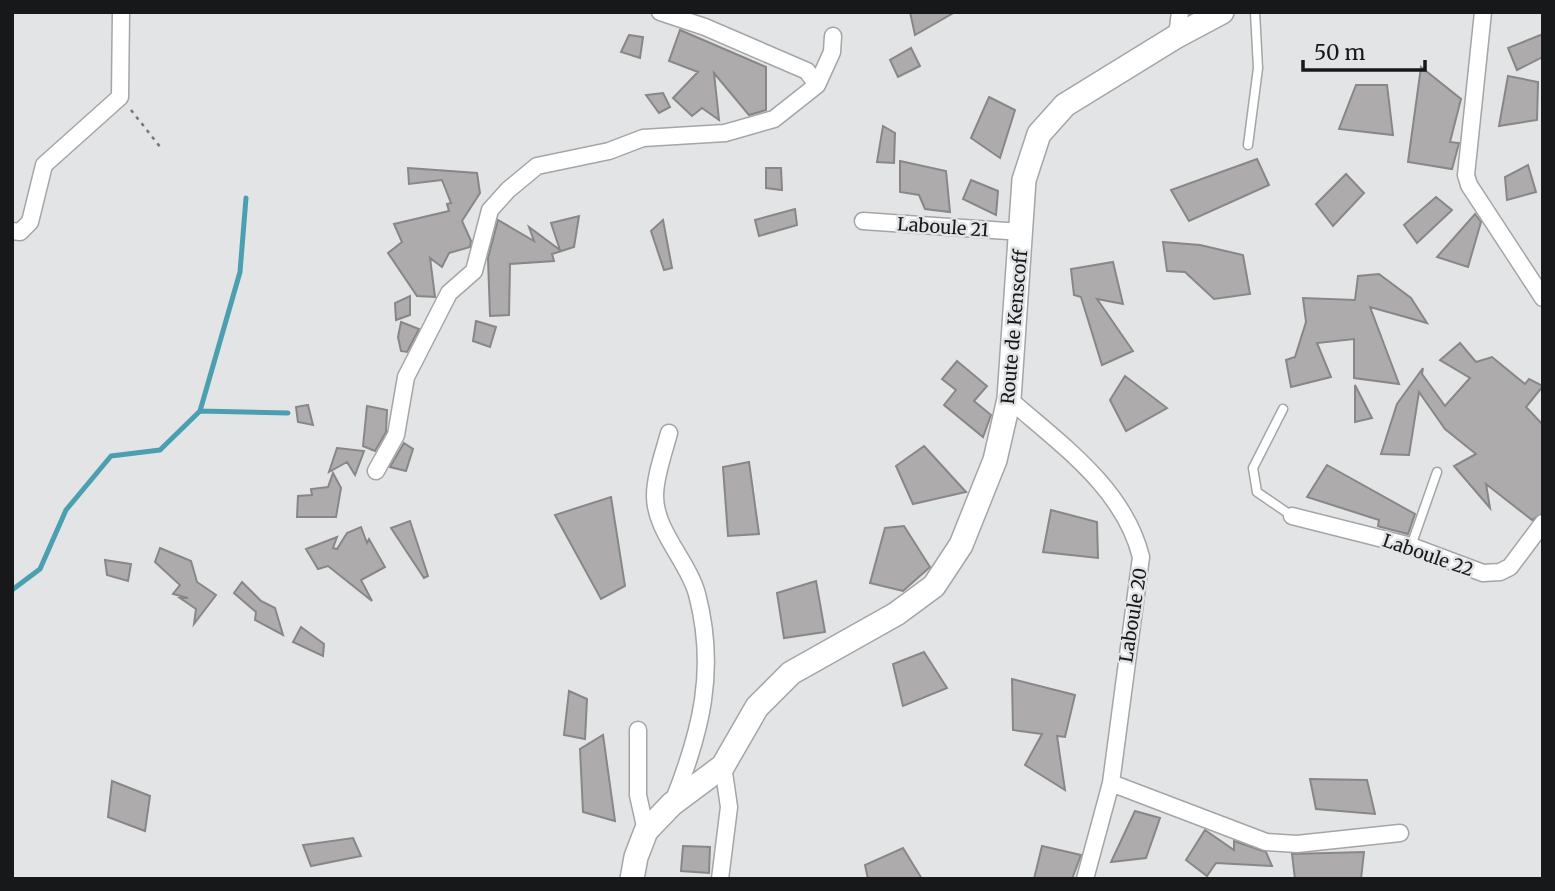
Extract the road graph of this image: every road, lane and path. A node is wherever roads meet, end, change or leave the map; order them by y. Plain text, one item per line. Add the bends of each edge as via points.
1 (121, 12) edge
2 (660, 12) edge
3 (1181, 12) edge
4 (1222, 12) edge
5 (1255, 12) edge
6 (1483, 12) edge
7 (833, 36) dead end
8 (1177, 36) junction
9 (817, 85) junction
10 (120, 97) junction
11 (1248, 145) dead end
12 (161, 148) dead end
13 (863, 221) dead end
14 (12, 231) edge
15 (1022, 232) junction
16 (1543, 298) edge
17 (1009, 399) junction
18 (1283, 409) dead end
19 (669, 433) dead end
20 (376, 471) dead end
21 (1437, 472) dead end
22 (1292, 516) joint
23 (1543, 523) edge
24 (1411, 546) junction
25 (638, 730) dead end
26 (723, 766) junction
27 (1111, 783) junction
28 (672, 804) junction
29 (646, 831) junction
30 (1400, 833) dead end
31 (632, 879) edge
32 (720, 879) edge
33 (1085, 879) edge

1 - 10 street
2 - 9 street via 807,71
3 - 8 street
4 - 8 main road, Route de Kenscoff
5 - 11 lane via 1258,68
6 - 16 street via 1466,175
7 - 9 street via 832,52
8 - 15 main road, Route de Kenscoff via 1065,105 1039,134 1024,180
9 - 20 street via 774,119 725,133 643,138 608,151 537,166 508,190 490,210 474,271 449,293 406,377 396,435
10 - 12 path
10 - 14 street via 44,165 30,222 20,232
13 - 15 street, Laboule 21
15 - 17 main road, Route de Kenscoff
17 - 26 main road, Route de Kenscoff via 995,460 961,545 934,586 896,614 791,673 757,707
17 - 27 street, Laboule 20 via 1107,489 1136,536 1142,557
18 - 22 lane via 1254,468 1257,492
19 - 28 street via 655,496 663,525 696,593 706,658 704,710 695,748
21 - 24 lane
22 - 24 street, Laboule 22
23 - 24 street, Laboule 22 via 1510,566 1500,572 1483,573
25 - 29 street via 638,795
26 - 28 main road, Route de Kenscoff
26 - 32 street via 729,807
27 - 30 street via 1266,842 1297,844
27 - 33 street, Laboule 20
28 - 29 main road, Route de Kenscoff
29 - 31 main road, Route de Kenscoff

